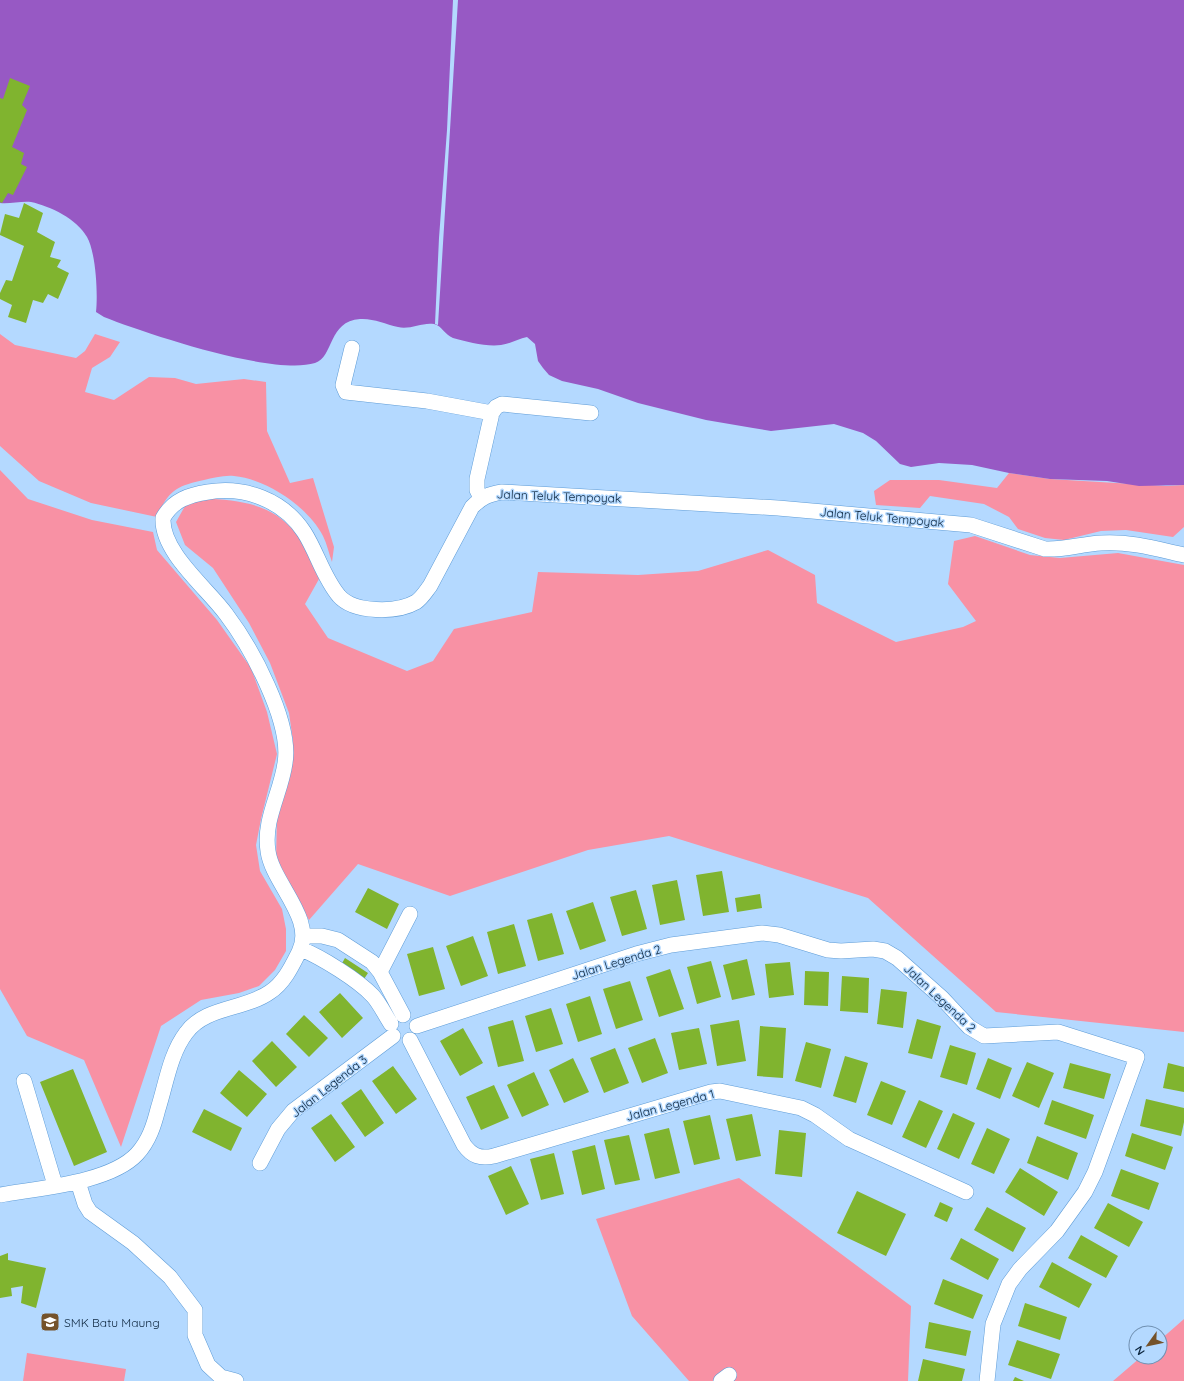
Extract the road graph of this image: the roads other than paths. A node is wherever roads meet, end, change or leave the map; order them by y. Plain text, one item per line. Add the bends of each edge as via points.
1 (352, 348) dead end
2 (591, 412) dead end
3 (492, 413) junction
4 (481, 498) junction
5 (1184, 556) edge
6 (410, 914) dead end
7 (302, 942) junction
8 (380, 972) junction
9 (403, 1015) junction
10 (417, 1026) junction
11 (392, 1030) junction
12 (410, 1040) junction
13 (24, 1081) dead end
14 (260, 1163) dead end
15 (78, 1182) junction
16 (55, 1185) junction
17 (966, 1192) dead end
18 (0, 1195) edge
19 (236, 1381) edge
20 (987, 1381) edge

1 - 3 street via 343,385 346,392 426,400
2 - 3 street via 502,404
3 - 4 street via 477,479 477,490
4 - 5 street, Jalan Teluk Tempoyak via 502,492 786,509 972,525 1045,549 1058,550 1122,542
4 - 7 street, Jalan Teluk Tempoyak via 472,507 423,596 409,605 381,609 360,608 340,597 323,571 303,531 279,507 263,497 230,490 196,494 174,503 163,518 165,536 170,546 226,614 253,655 267,684 286,748 286,763 266,837 268,854 301,922
6 - 8 street
7 - 8 street via 322,936 338,940 372,962
7 - 11 street via 313,954 362,986 373,997
7 - 15 street via 285,978 272,992 256,1000 208,1015 188,1030 180,1040 153,1128 136,1155 109,1171
8 - 9 street
9 - 10 street via 410,1016
9 - 11 street via 396,1018
10 - 12 street via 417,1032
10 - 20 street, Jalan Legenda 2 via 636,954 671,945 762,933 779,935 828,950 873,949 897,958 942,998 969,1027 984,1036 1058,1032 1137,1057 1095,1172 1085,1192 1057,1231 1010,1284 993,1324
11 - 12 street via 398,1040
11 - 14 street, Jalan Legenda 3 via 293,1111 278,1130
12 - 17 street, Jalan Legenda 1 via 464,1145 477,1157 494,1156 720,1091 801,1108 848,1139
13 - 16 street
15 - 16 street
15 - 19 street via 90,1212 134,1243 170,1277 195,1310 196,1335 208,1365 221,1377
16 - 18 street

